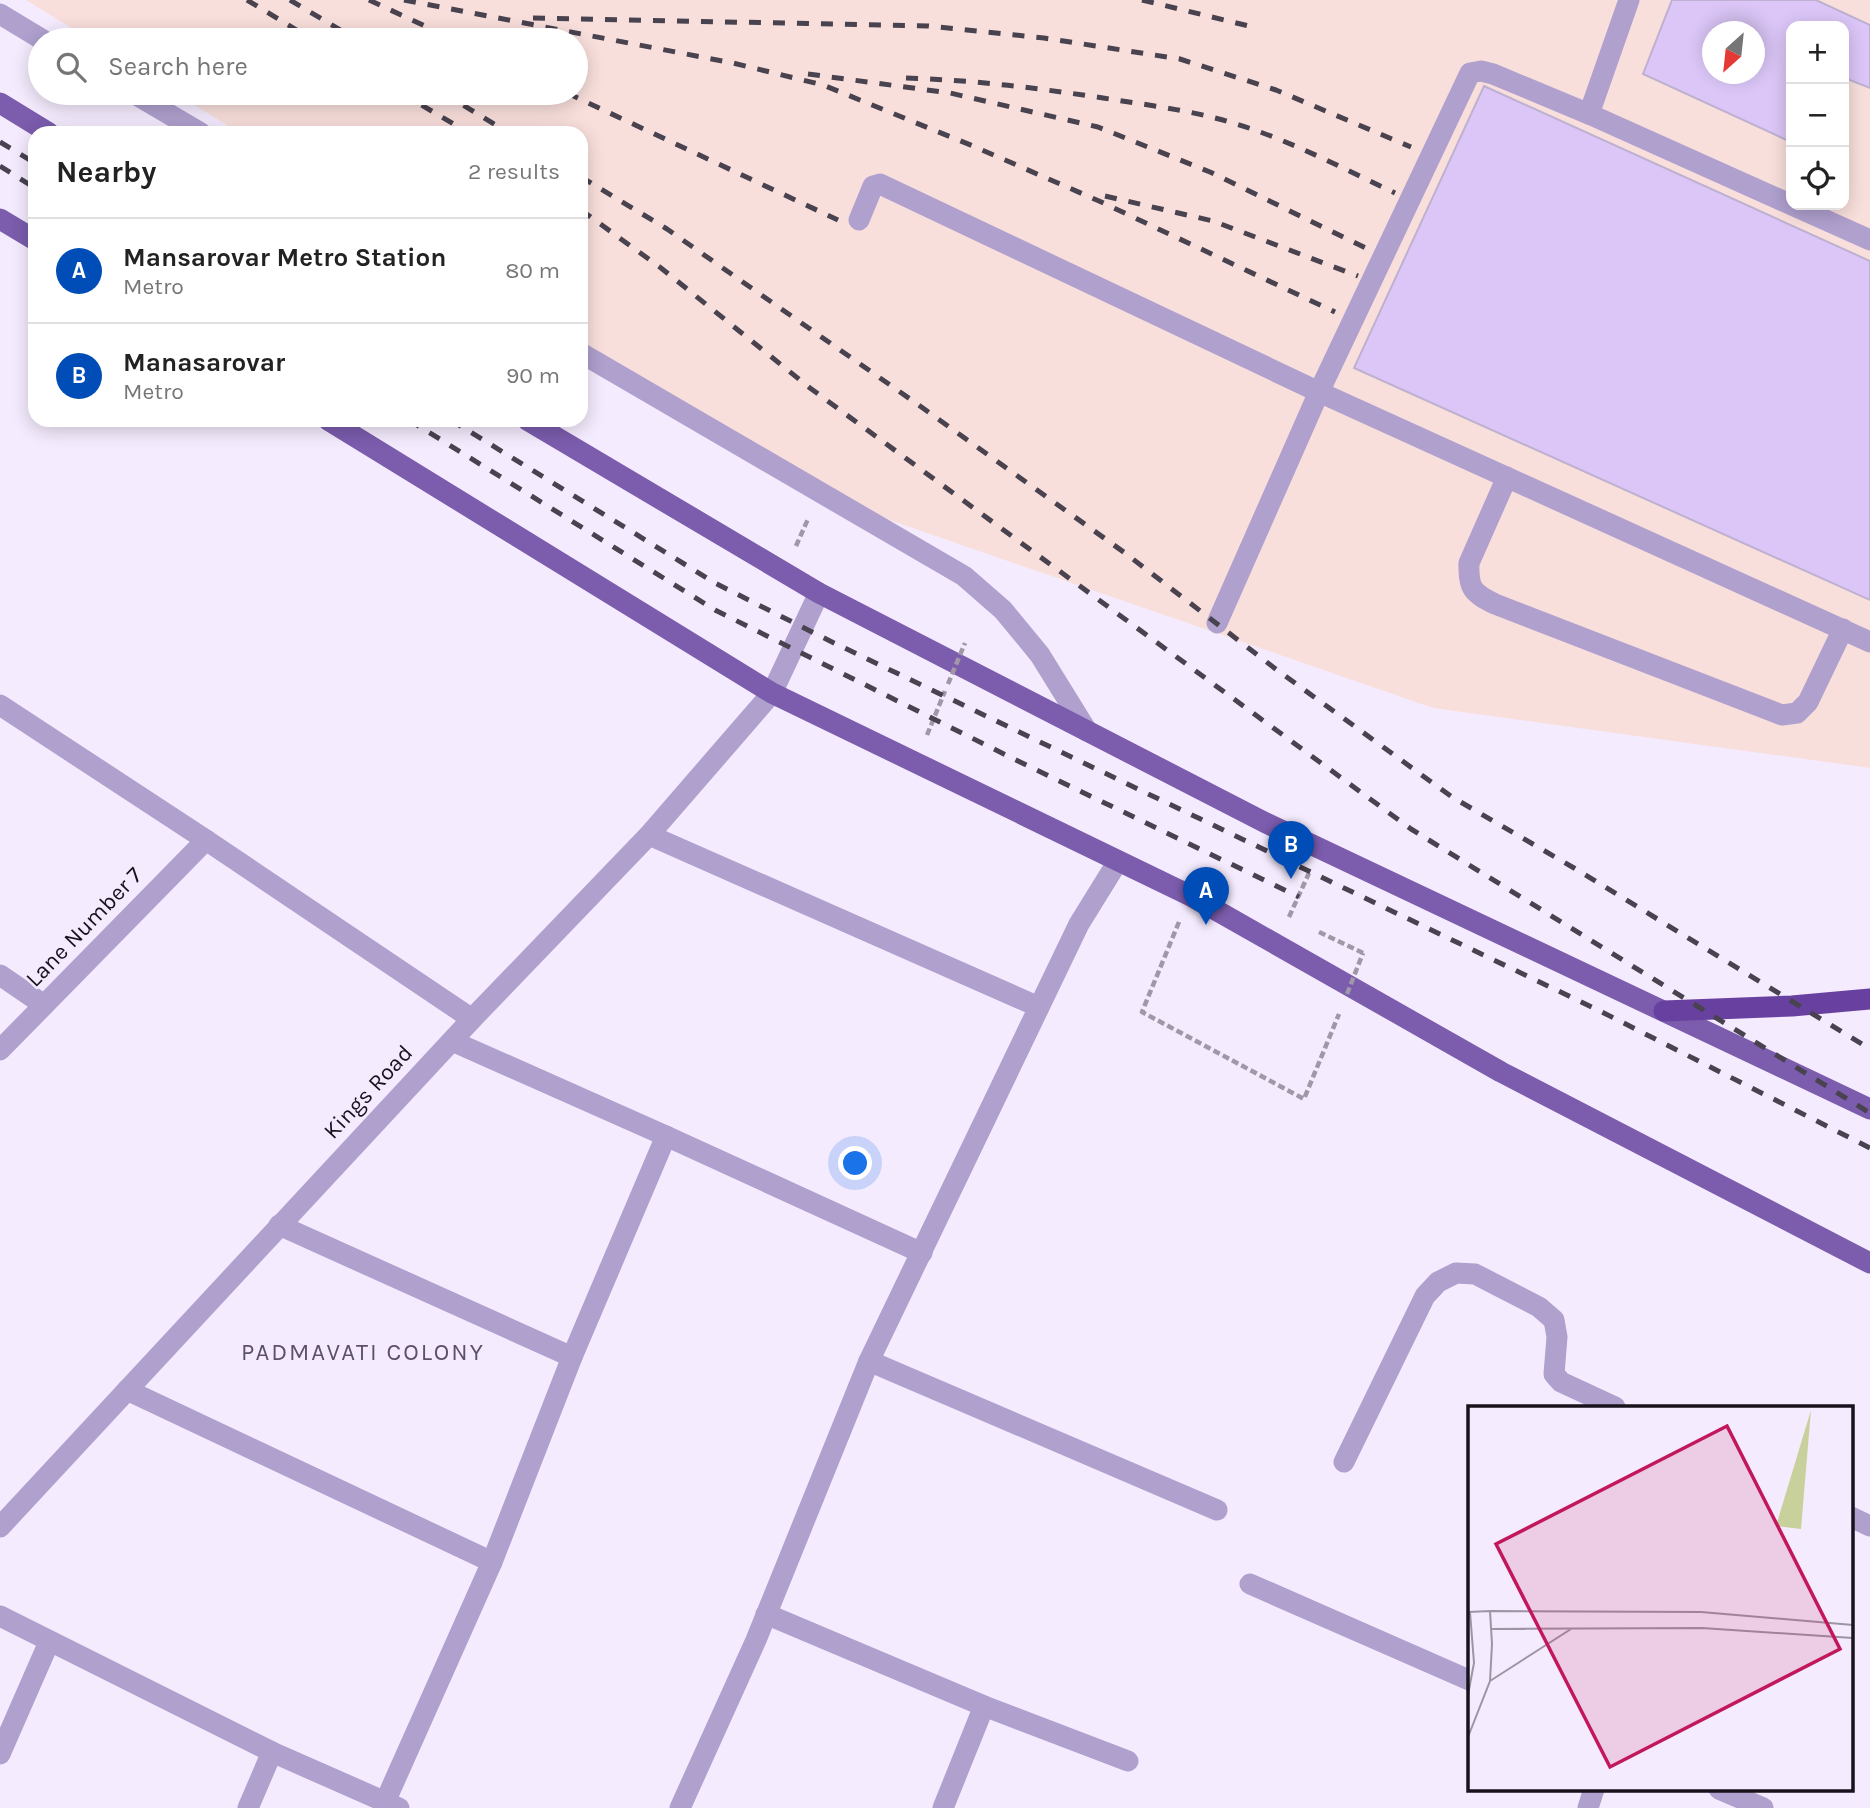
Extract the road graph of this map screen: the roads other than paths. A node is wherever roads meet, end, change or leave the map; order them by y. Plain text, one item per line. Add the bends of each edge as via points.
1 (1629, 0) edge
2 (0, 14) edge
3 (28, 31) edge
4 (0, 103) edge
5 (153, 105) edge
6 (1589, 114) junction
7 (38, 126) edge
8 (189, 126) edge
9 (0, 219) edge
10 (859, 220) dead end
11 (28, 236) edge
12 (1870, 240) edge
13 (588, 358) edge
14 (1320, 392) junction
15 (339, 427) edge
16 (539, 427) edge
17 (1507, 477) junction
18 (819, 593) junction
19 (1217, 623) dead end
20 (1843, 629) junction
21 (1870, 642) edge
22 (772, 693) junction
23 (0, 705) edge
24 (1087, 731) junction
25 (649, 835) junction
26 (206, 840) junction
27 (1118, 862) junction
28 (0, 975) edge
29 (1870, 999) edge
30 (44, 1005) junction
31 (1039, 1007) junction
32 (1664, 1011) junction
33 (472, 1019) junction
34 (452, 1041) junction
35 (0, 1050) edge
36 (1870, 1109) edge
37 (666, 1136) junction
38 (279, 1225) junction
39 (922, 1253) junction
40 (1870, 1263) edge
41 (572, 1357) junction
42 (869, 1361) junction
43 (127, 1390) junction
44 (1613, 1406) edge
45 (1344, 1462) dead end
46 (1217, 1510) dead end
47 (1853, 1518) edge
48 (1870, 1526) edge
49 (0, 1527) edge
50 (492, 1562) junction
51 (1250, 1584) dead end
52 (766, 1615) junction
53 (0, 1616) edge
54 (49, 1642) junction
55 (1468, 1679) edge
56 (984, 1706) junction
57 (272, 1752) junction
58 (0, 1754) edge
59 (1128, 1761) dead end
60 (1594, 1790) edge
61 (1721, 1790) edge
62 (392, 1805) edge
63 (248, 1808) edge
64 (680, 1808) edge
65 (943, 1808) edge
66 (1588, 1808) edge
67 (1763, 1808) edge

1 - 6 street
2 - 3 street
4 - 7 main road
5 - 8 street
6 - 12 street
6 - 14 street via 1493,74 1470,73
9 - 11 main road
10 - 14 street via 873,186 880,184
13 - 24 street via 964,576 1003,610 1040,655
14 - 17 street
14 - 19 street
15 - 22 main road
16 - 18 main road
17 - 20 street
17 - 20 street via 1469,563 1468,579 1475,594 1495,604 1782,715 1797,713 1808,702
18 - 22 street, Kings Road
18 - 24 main road
20 - 21 street
22 - 25 street, Kings Road
22 - 27 main road
23 - 26 street
24 - 32 main road via 1264,822
25 - 31 street
25 - 33 street, Kings Road
26 - 30 street, Lane Number 7
26 - 33 street
27 - 31 street via 1079,924
27 - 40 main road via 1191,896 1501,1072
28 - 30 street
29 - 32 highway
30 - 35 street, Lane Number 7
31 - 39 street
32 - 36 main road
33 - 34 street, Kings Road
34 - 37 street
34 - 38 street, Kings Road
37 - 39 street
37 - 41 street
38 - 41 street
38 - 43 street, Kings Road
39 - 42 street
41 - 50 street
42 - 46 street
42 - 52 street
43 - 49 street, Kings Road
43 - 50 street
44 - 45 street via 1561,1382 1554,1374 1557,1337 1553,1320 1539,1307 1475,1274 1456,1273 1425,1296
47 - 48 street
50 - 62 street
51 - 55 street
52 - 56 street
52 - 64 street
53 - 54 street
54 - 57 street
54 - 58 street
56 - 59 street
56 - 65 street
57 - 62 street
57 - 63 street
60 - 66 street
61 - 67 street

